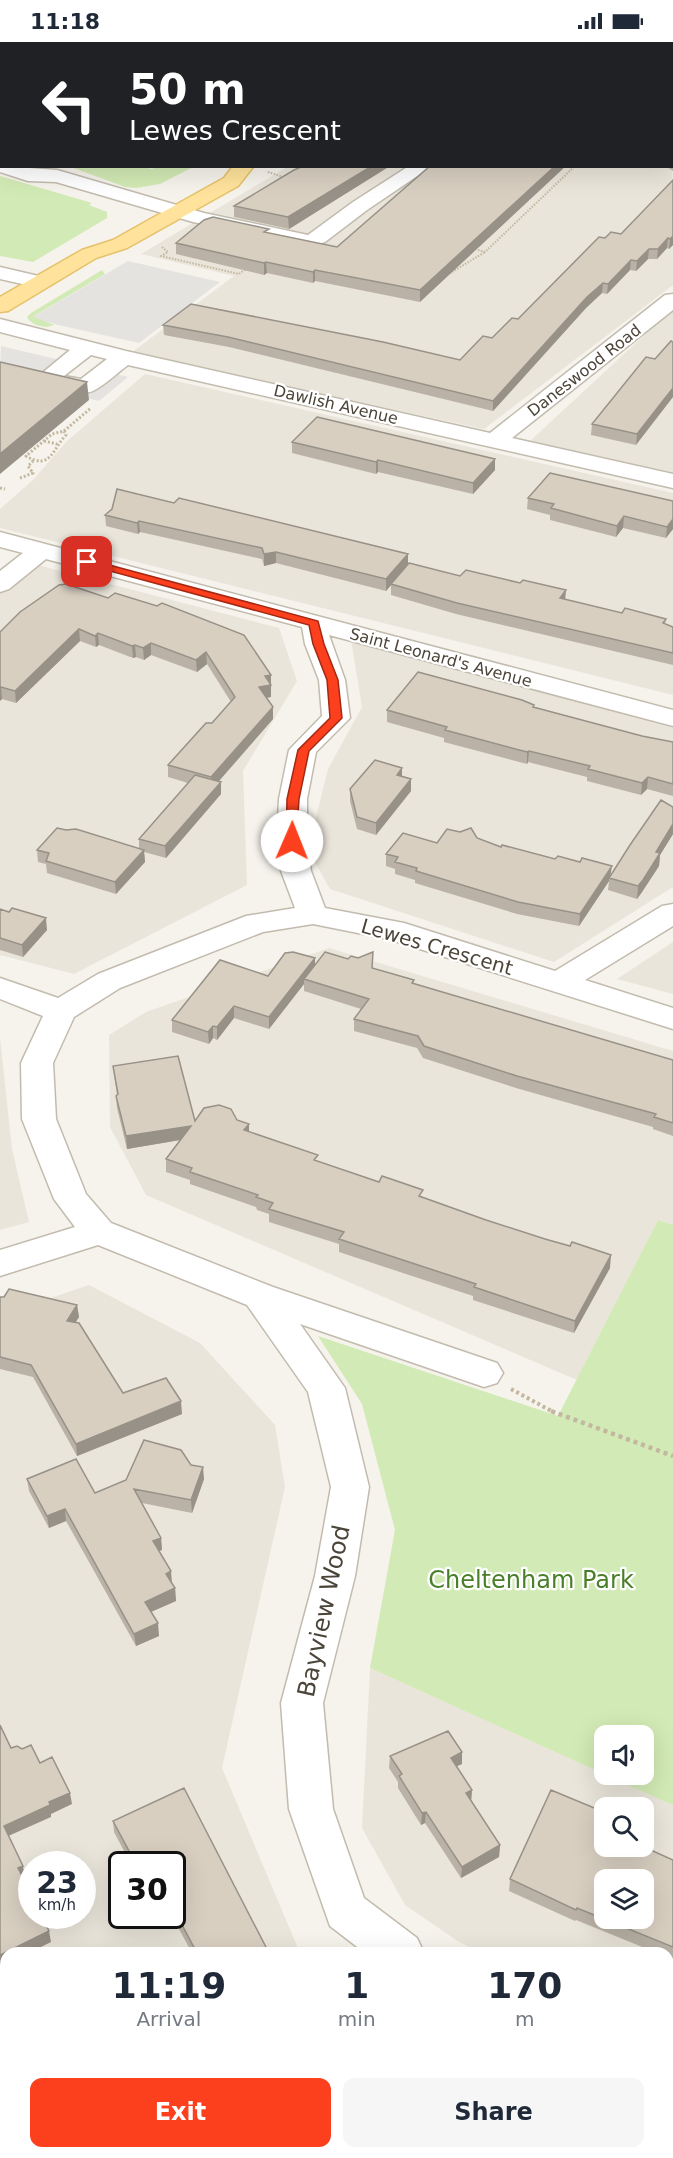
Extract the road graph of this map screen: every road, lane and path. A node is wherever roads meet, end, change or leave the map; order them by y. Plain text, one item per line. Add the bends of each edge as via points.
1 (14, 168) edge
2 (243, 168) edge
3 (420, 168) edge
4 (574, 168) edge
5 (35, 171) edge
6 (267, 172) dead end
7 (281, 184) edge
8 (526, 200) edge
9 (538, 203) junction
10 (161, 212) junction
11 (489, 238) edge
12 (500, 240) junction
13 (156, 245) dead end
14 (478, 250) edge
15 (485, 252) junction
16 (248, 267) edge
17 (0, 273) edge
18 (440, 275) edge
19 (40, 282) junction
20 (673, 300) edge
21 (0, 306) edge
22 (0, 325) edge
23 (86, 348) junction
24 (124, 357) junction
25 (496, 440) junction
26 (44, 441) junction
27 (57, 444) junction
28 (34, 460) junction
29 (20, 477) dead end
30 (673, 481) edge
31 (0, 488) edge
32 (6, 489) dead end
33 (0, 539) edge
34 (42, 550) junction
35 (0, 585) edge
36 (314, 623) junction
37 (673, 718) edge
38 (673, 913) edge
39 (313, 915) junction
40 (558, 983) junction
41 (0, 988) edge
42 (61, 1011) junction
43 (673, 1019) edge
44 (99, 1232) junction
45 (0, 1263) edge
46 (260, 1296) junction
47 (484, 1373) joint
48 (673, 1456) edge
49 (394, 1947) edge

1 - 5 street
2 - 10 main road via 231,182
3 - 10 street via 310,241
4 - 9 path
5 - 10 street via 43,184
6 - 7 path via 291,179
8 - 9 path
9 - 12 path
10 - 19 main road via 120,244 90,254
11 - 12 path
12 - 15 path
13 - 16 path via 168,252 161,256 239,274
14 - 15 path
15 - 18 path
17 - 19 street
19 - 21 main road
20 - 25 street, Daneswood Road
22 - 23 street, Dawlish Avenue
23 - 24 street, Dawlish Avenue
23 - 24 street via 51,378 85,386
24 - 25 street, Dawlish Avenue
25 - 30 street, Dawlish Avenue
26 - 27 path
26 - 27 path via 64,431 66,435
26 - 28 path via 26,456
27 - 28 path via 55,453
28 - 29 path via 28,466 33,473
31 - 32 path
33 - 34 street, Saint Leonard's Avenue
34 - 35 street
34 - 36 street, Saint Leonard's Avenue
36 - 37 street, Saint Leonard's Avenue
36 - 39 street via 332,680 336,718 303,750 293,799 296,871
38 - 40 street
39 - 40 street, Lewes Crescent via 393,930
39 - 42 street, Lewes Crescent via 257,923 159,960 109,981
40 - 43 street, Lewes Crescent
41 - 42 street
42 - 44 street via 37,1063 39,1119 71,1199
44 - 45 street
44 - 46 street
46 - 47 street
46 - 49 street, Bayview Wood via 326,1388 350,1487 335,1576 302,1703 311,1809 346,1911
47 - 48 path via 544,1409

